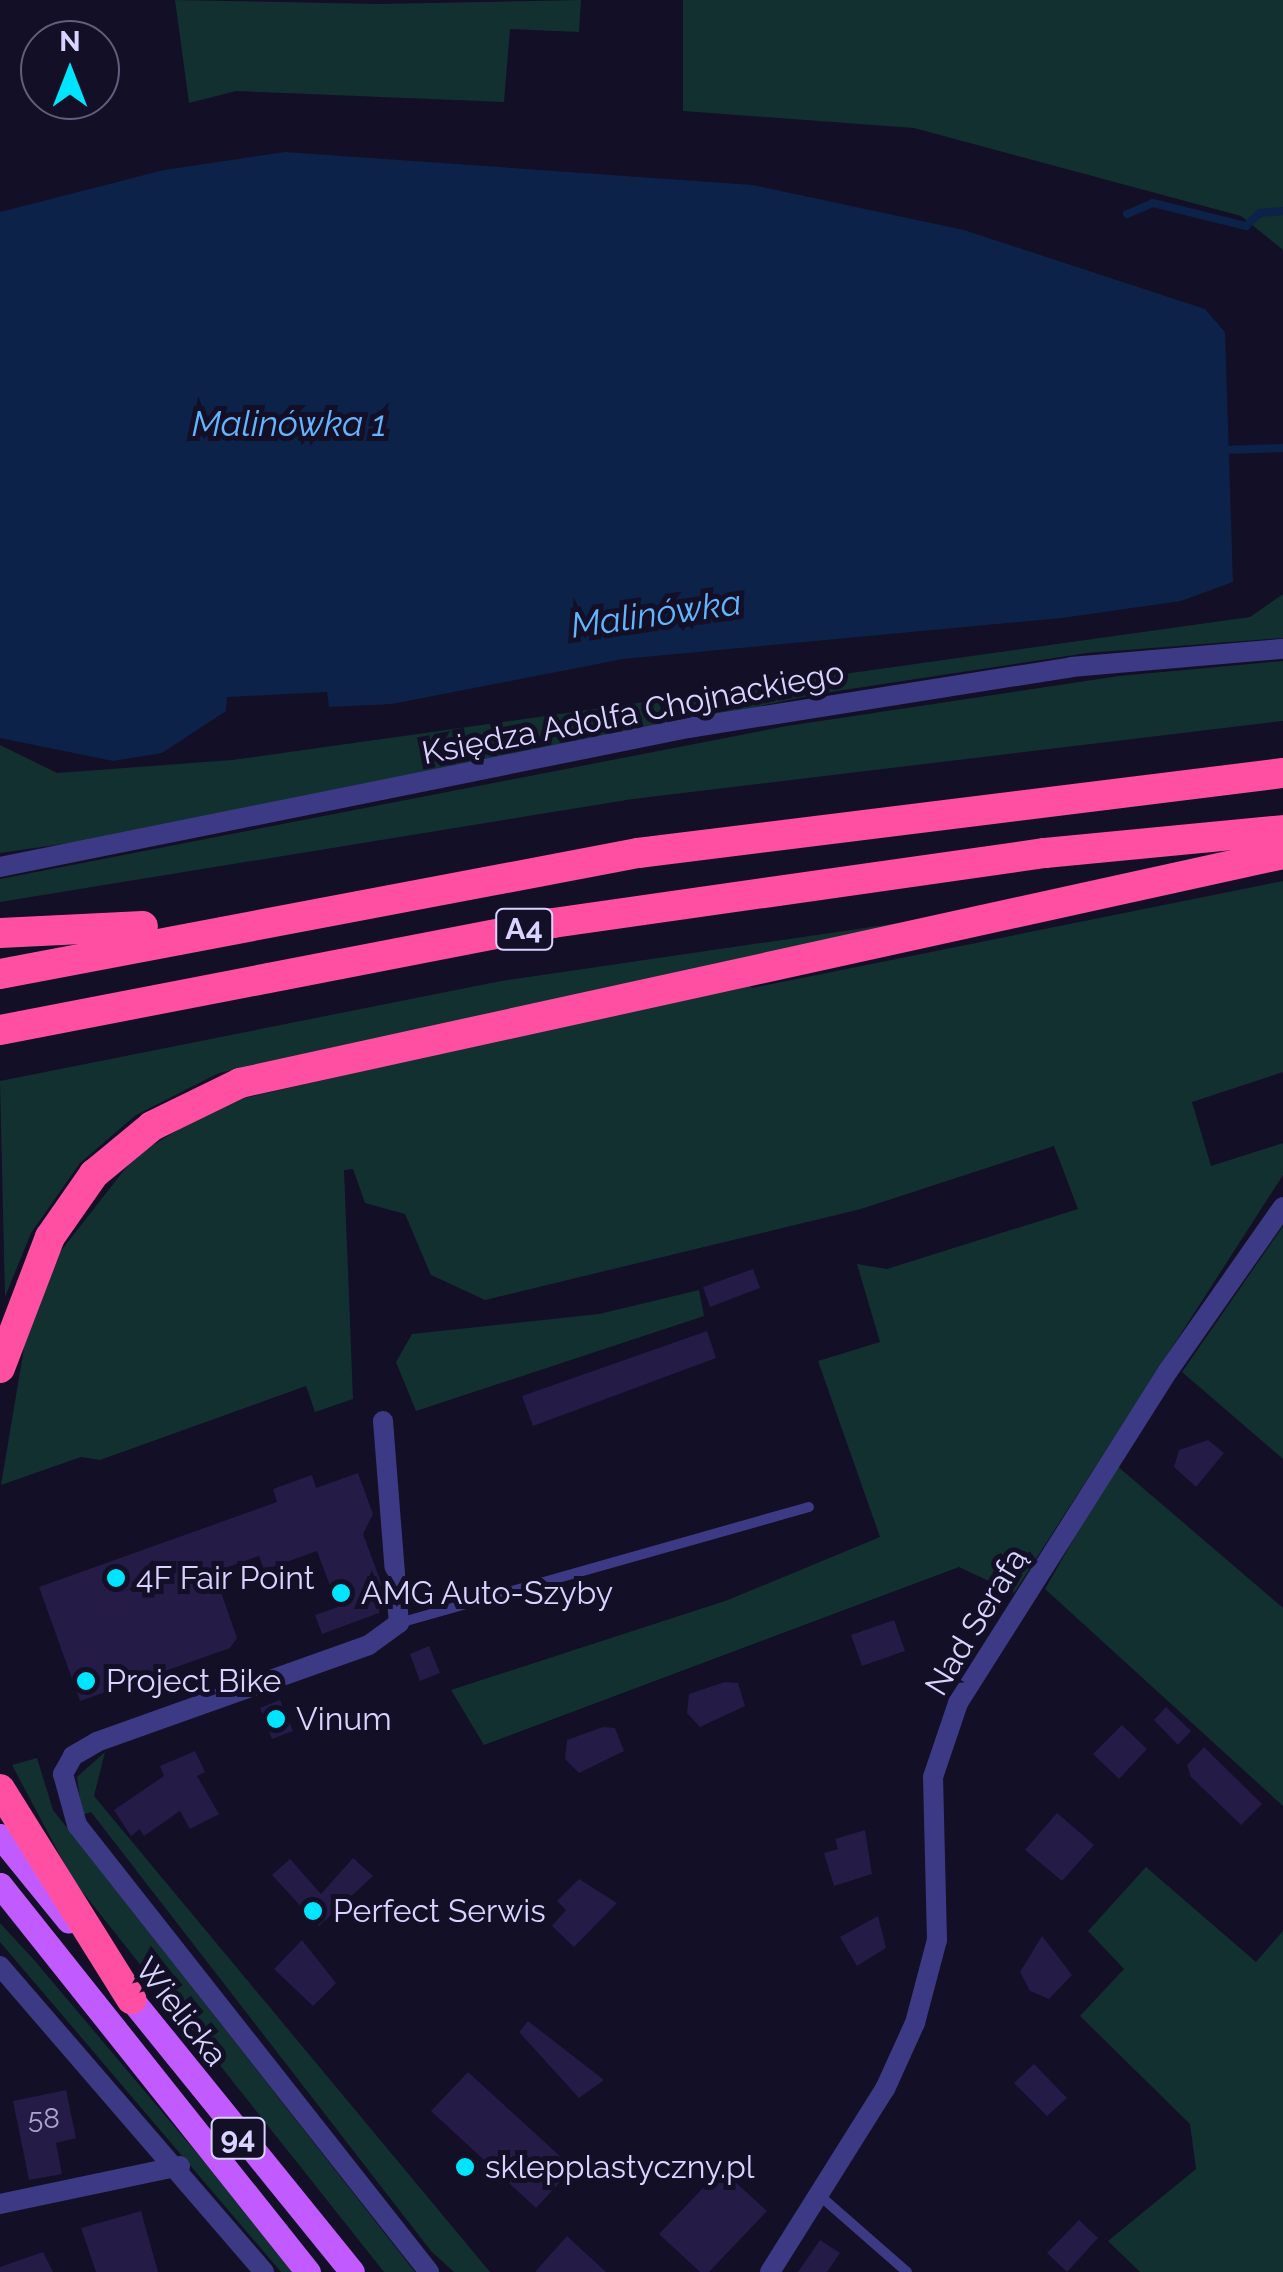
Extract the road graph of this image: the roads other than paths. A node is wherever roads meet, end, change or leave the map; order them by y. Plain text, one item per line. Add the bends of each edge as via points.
1 (1283, 649) edge
2 (1283, 774) edge
3 (1283, 830) edge
4 (1283, 854) edge
5 (0, 867) edge
6 (271, 918) junction
7 (0, 933) edge
8 (0, 974) edge
9 (2, 1030) edge
10 (1283, 1207) edge
11 (0, 1368) edge
12 (383, 1420) dead end
13 (809, 1507) dead end
14 (399, 1623) junction
15 (0, 1789) edge
16 (0, 1836) edge
17 (0, 1885) edge
18 (2, 1971) edge
19 (130, 1998) junction
20 (180, 2166) junction
21 (819, 2195) junction
22 (0, 2204) edge
23 (264, 2272) edge
24 (308, 2272) edge
25 (352, 2272) edge
26 (430, 2272) edge
27 (770, 2272) edge
28 (907, 2272) edge

1 - 5 street, Księdza Adolfa Chojnackiego via 1071,667 688,728
2 - 6 highway, A4 via 765,835
3 - 9 highway, A4 via 1027,856 587,918
4 - 11 highway via 240,1083 152,1126 94,1174 44,1249
6 - 7 highway
6 - 8 highway, A4
10 - 21 street, Nad Serafą via 1168,1371 958,1704 932,1777 938,1940 915,2022 885,2089
12 - 14 street
13 - 14 lane via 434,1620
14 - 26 street via 368,1646 97,1742 72,1756 63,1774 77,1825
15 - 19 highway
16 - 19 main road, Wielicka
17 - 24 main road, Wielicka / 94
18 - 20 street
19 - 25 main road, Wielicka / 94
20 - 22 street
20 - 23 street
21 - 27 street, Nad Serafą
21 - 28 lane

